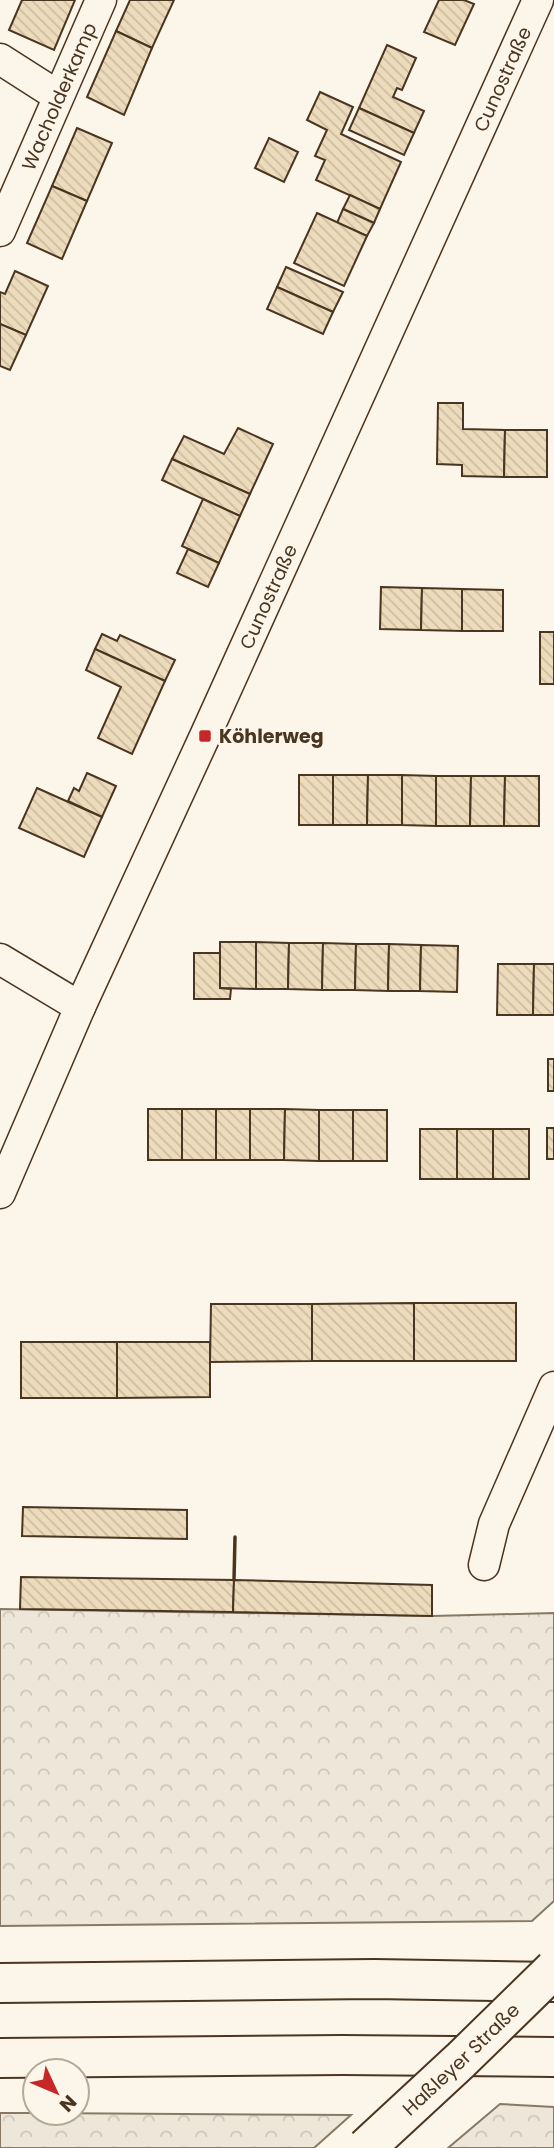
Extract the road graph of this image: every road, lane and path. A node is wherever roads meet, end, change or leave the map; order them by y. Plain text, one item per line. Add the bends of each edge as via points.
1 (101, 0) edge
2 (538, 0) edge
3 (0, 58) edge
4 (58, 96) junction
5 (0, 231) edge
6 (0, 959) edge
7 (80, 1007) junction
8 (0, 1193) edge
9 (554, 1387) edge
10 (484, 1565) dead end
11 (554, 1969) edge
12 (554, 1982) edge
13 (0, 1983) edge
14 (554, 2057) edge
15 (0, 2058) edge
16 (366, 2148) edge

1 - 4 street, Wacholderkamp
2 - 7 street, Cunostraße
3 - 4 street
4 - 5 street, Wacholderkamp
6 - 7 street
7 - 8 street, Cunostraße
9 - 10 street via 494,1524
11 - 16 main road, Haßleyer Straße, bridge
12 - 13 main road
14 - 15 main road

